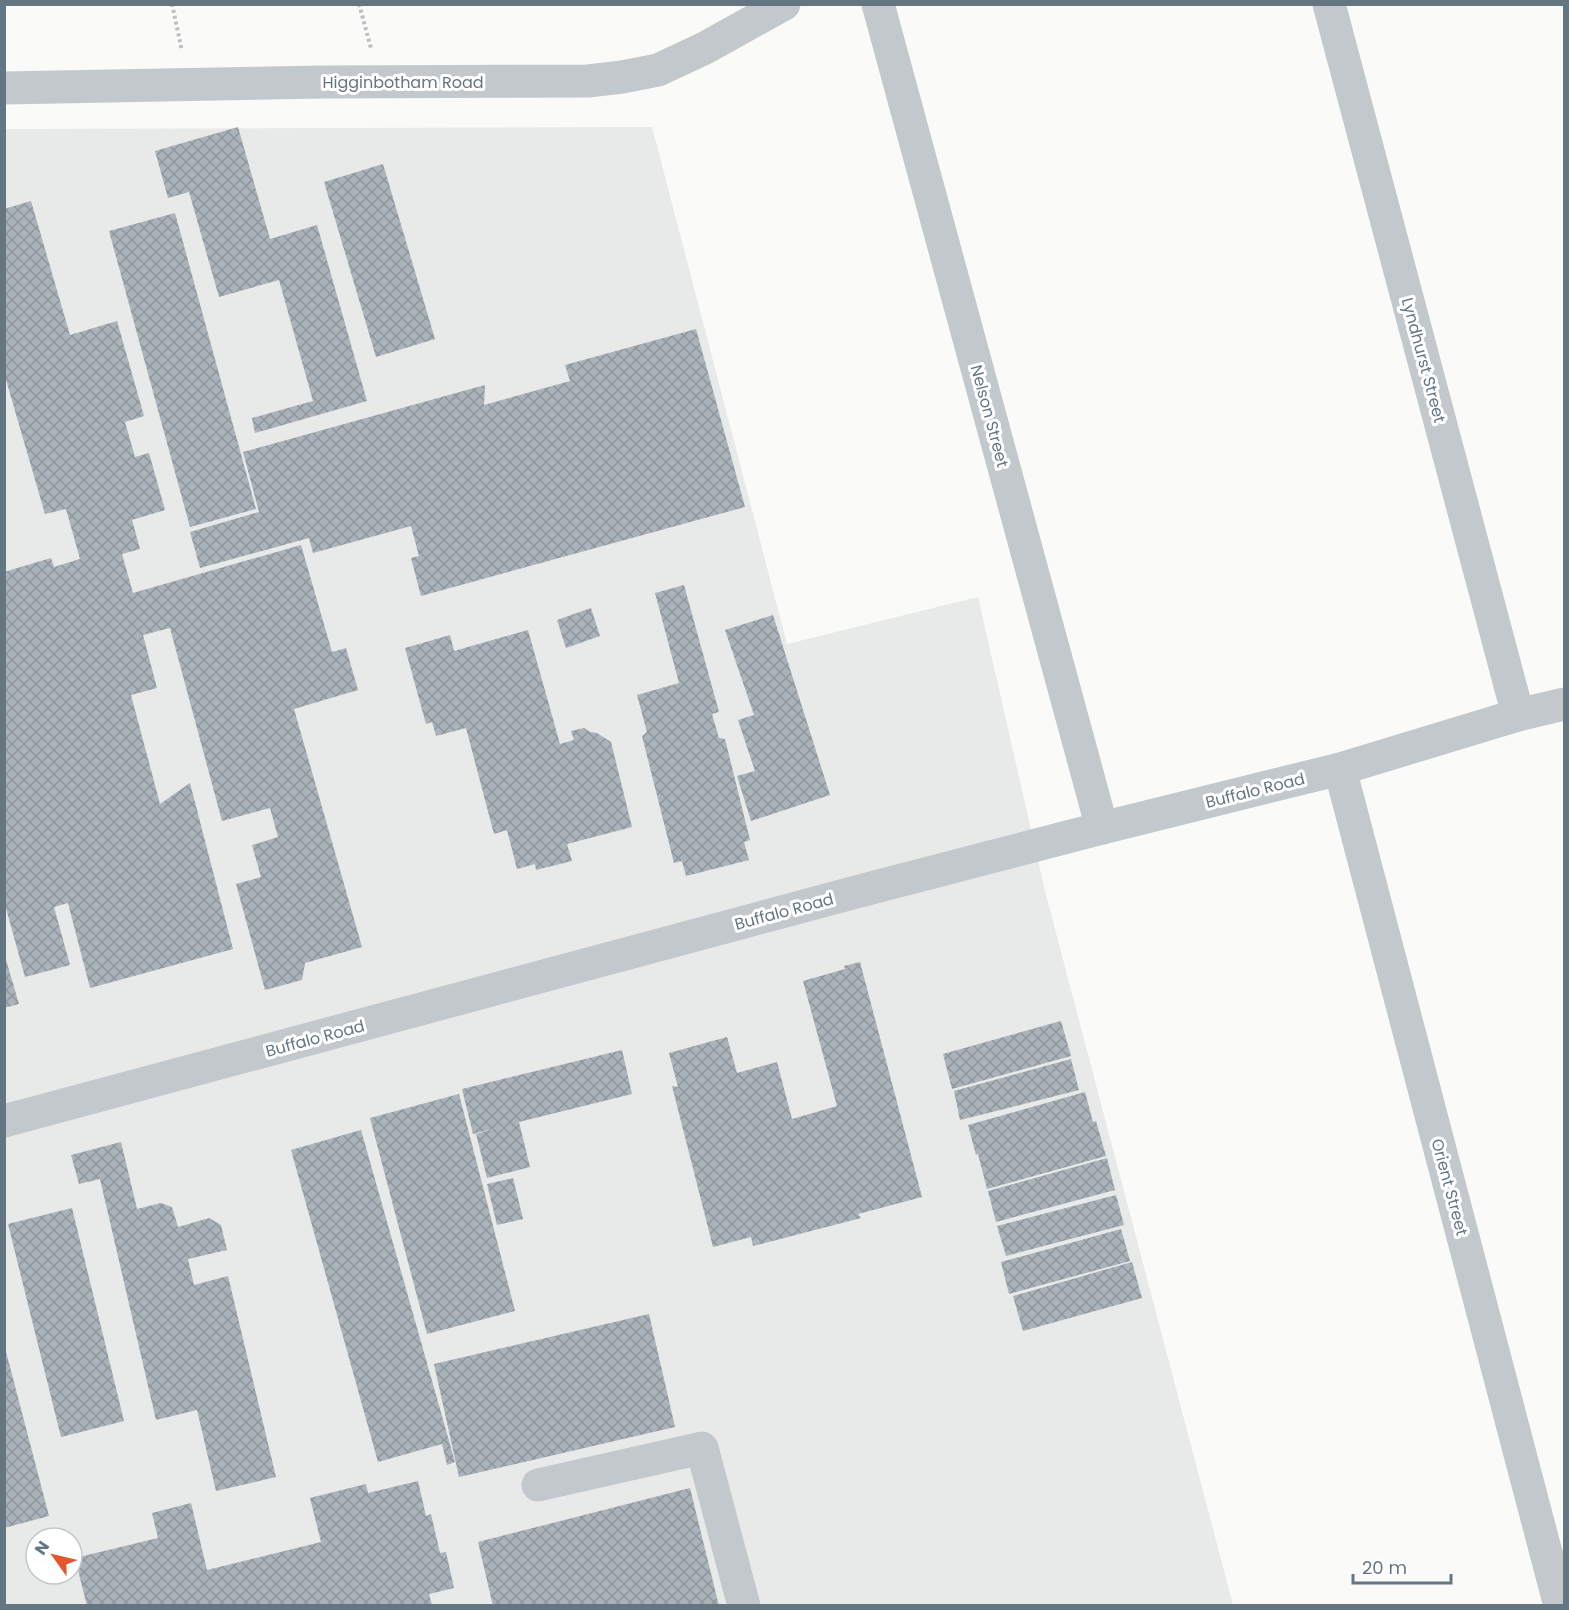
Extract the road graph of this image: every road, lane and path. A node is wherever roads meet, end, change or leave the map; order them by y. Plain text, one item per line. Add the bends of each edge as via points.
1 (172, 4) edge
2 (359, 4) edge
3 (784, 4) edge
4 (878, 4) edge
5 (1329, 4) edge
6 (371, 48) dead end
7 (182, 51) dead end
8 (4, 88) edge
9 (1564, 704) edge
10 (1518, 716) junction
11 (1340, 769) junction
12 (1102, 828) junction
13 (4, 1121) edge
14 (538, 1485) dead end
15 (744, 1605) edge
16 (1560, 1605) edge

1 - 7 path
2 - 6 path
3 - 8 street, Higginbotham Road via 658,70 588,81
4 - 12 street, Nelson Street
5 - 10 street, Lyndhurst Street
9 - 10 street, Buffalo Road
10 - 11 street, Buffalo Road
11 - 12 street, Buffalo Road
11 - 16 street, Orient Street
12 - 13 street, Buffalo Road
14 - 15 street via 702,1448

